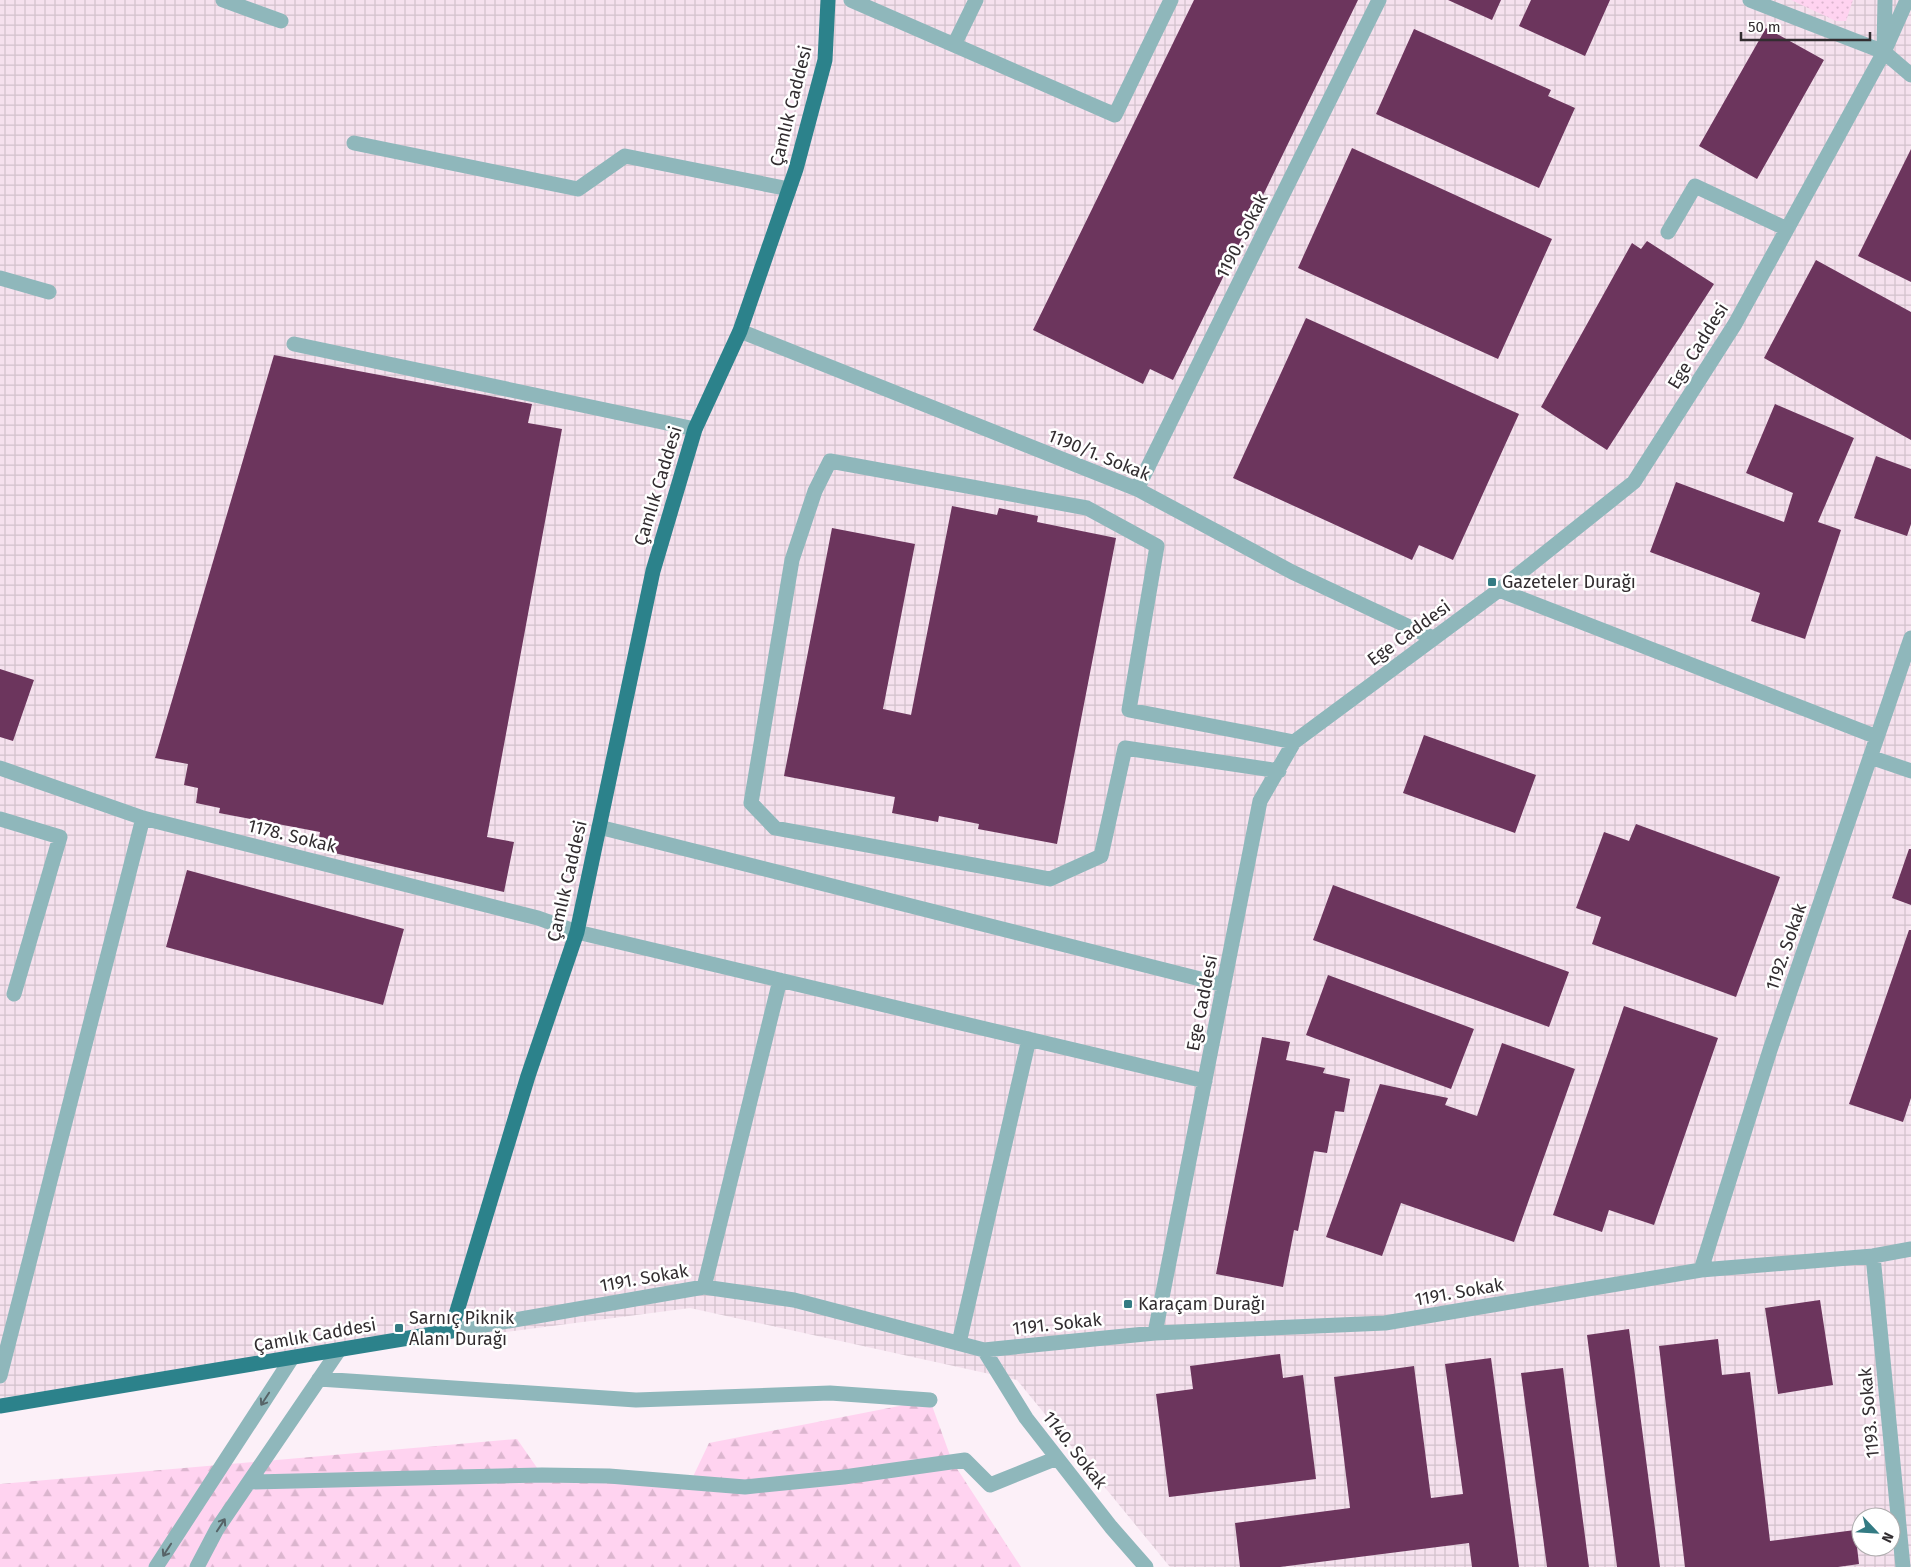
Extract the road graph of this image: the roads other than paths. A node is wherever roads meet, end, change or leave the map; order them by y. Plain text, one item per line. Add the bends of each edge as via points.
1 (222, 0) edge
2 (828, 0) edge
3 (851, 0) edge
4 (976, 0) edge
5 (1171, 0) edge
6 (1379, 0) edge
7 (1750, 0) edge
8 (1885, 0) edge
9 (1907, 0) edge
10 (280, 21) dead end
11 (954, 45) junction
12 (1884, 52) junction
13 (1911, 75) edge
14 (354, 143) dead end
15 (789, 189) junction
16 (1787, 229) junction
17 (1668, 232) dead end
18 (0, 278) edge
19 (49, 292) dead end
20 (740, 331) junction
21 (294, 344) dead end
22 (694, 429) junction
23 (1137, 489) junction
24 (1499, 590) junction
25 (1433, 638) junction
26 (1911, 638) edge
27 (1877, 737) junction
28 (1294, 742) junction
29 (1870, 757) junction
30 (0, 768) edge
31 (1279, 771) junction
32 (1911, 771) edge
33 (143, 818) junction
34 (0, 819) edge
35 (599, 827) junction
36 (577, 932) junction
37 (780, 980) junction
38 (1224, 985) junction
39 (14, 994) dead end
40 (1028, 1039) junction
41 (1205, 1081) junction
42 (1911, 1248) edge
43 (1873, 1256) junction
44 (1701, 1270) junction
45 (704, 1287) junction
46 (451, 1331) junction
47 (1155, 1333) junction
48 (959, 1343) junction
49 (338, 1350) junction
50 (984, 1350) junction
51 (292, 1358) junction
52 (0, 1376) edge
53 (319, 1379) junction
54 (930, 1400) dead end
55 (0, 1406) edge
56 (1057, 1458) junction
57 (249, 1482) junction
58 (156, 1567) edge
59 (196, 1567) edge
60 (1146, 1567) edge
61 (1903, 1567) edge

1 - 10 street
2 - 15 main road, Çamlık Caddesi via 825,60
3 - 11 street
4 - 11 street
5 - 11 street via 1115,115
6 - 23 street, 1190. Sokak
7 - 12 street
8 - 12 street
9 - 12 street, Ege Caddesi
12 - 13 street
12 - 16 street, Ege Caddesi
14 - 15 street via 578,189 625,156
15 - 20 main road, Çamlık Caddesi
16 - 17 street via 1695,186
16 - 24 street, Ege Caddesi via 1735,324 1634,482
18 - 19 street
20 - 22 main road, Çamlık Caddesi
20 - 23 street, 1190/1. Sokak
21 - 22 street
22 - 35 main road, Çamlık Caddesi via 653,571
23 - 25 street, 1190/1. Sokak via 1292,572
24 - 25 street, Ege Caddesi
24 - 27 street
25 - 28 street, Ege Caddesi
26 - 27 street, 1192. Sokak
27 - 29 street, 1192. Sokak
28 - 31 street, Ege Caddesi
28 - 31 street via 1129,710 1156,546 1087,508 830,460 815,491 792,560 751,803 775,828 1050,879 1101,856 1125,748
29 - 32 street
29 - 44 street, 1192. Sokak via 1770,1050
30 - 33 street, 1178. Sokak
31 - 38 street, Ege Caddesi via 1260,800
33 - 36 street, 1178. Sokak via 538,918
33 - 52 street
34 - 39 street via 60,837
35 - 36 main road, Çamlık Caddesi
35 - 38 street
36 - 37 street, 1178. Sokak
36 - 46 main road, Çamlık Caddesi via 528,1076
37 - 40 street, 1178. Sokak
37 - 45 street
38 - 41 street, Ege Caddesi
40 - 41 street, 1178. Sokak
40 - 48 street
41 - 47 street, Ege Caddesi
42 - 43 street, 1191. Sokak
43 - 44 street, 1191. Sokak
43 - 61 street, 1193. Sokak
44 - 47 street, 1191. Sokak via 1385,1323
45 - 46 street, 1191. Sokak
45 - 48 street, 1191. Sokak via 794,1300
46 - 49 main road, Çamlık Caddesi
47 - 50 street, 1191. Sokak
48 - 50 street, 1191. Sokak
49 - 51 main road, Çamlık Caddesi
49 - 53 street
50 - 56 street, 1140. Sokak via 1026,1418
51 - 55 main road, Çamlık Caddesi
51 -> 58 street
53 - 54 street via 636,1400 830,1393
53 - 57 street
56 - 57 street via 990,1486 965,1460 746,1487 609,1476 542,1475
56 - 60 street, 1140. Sokak
59 -> 57 street

